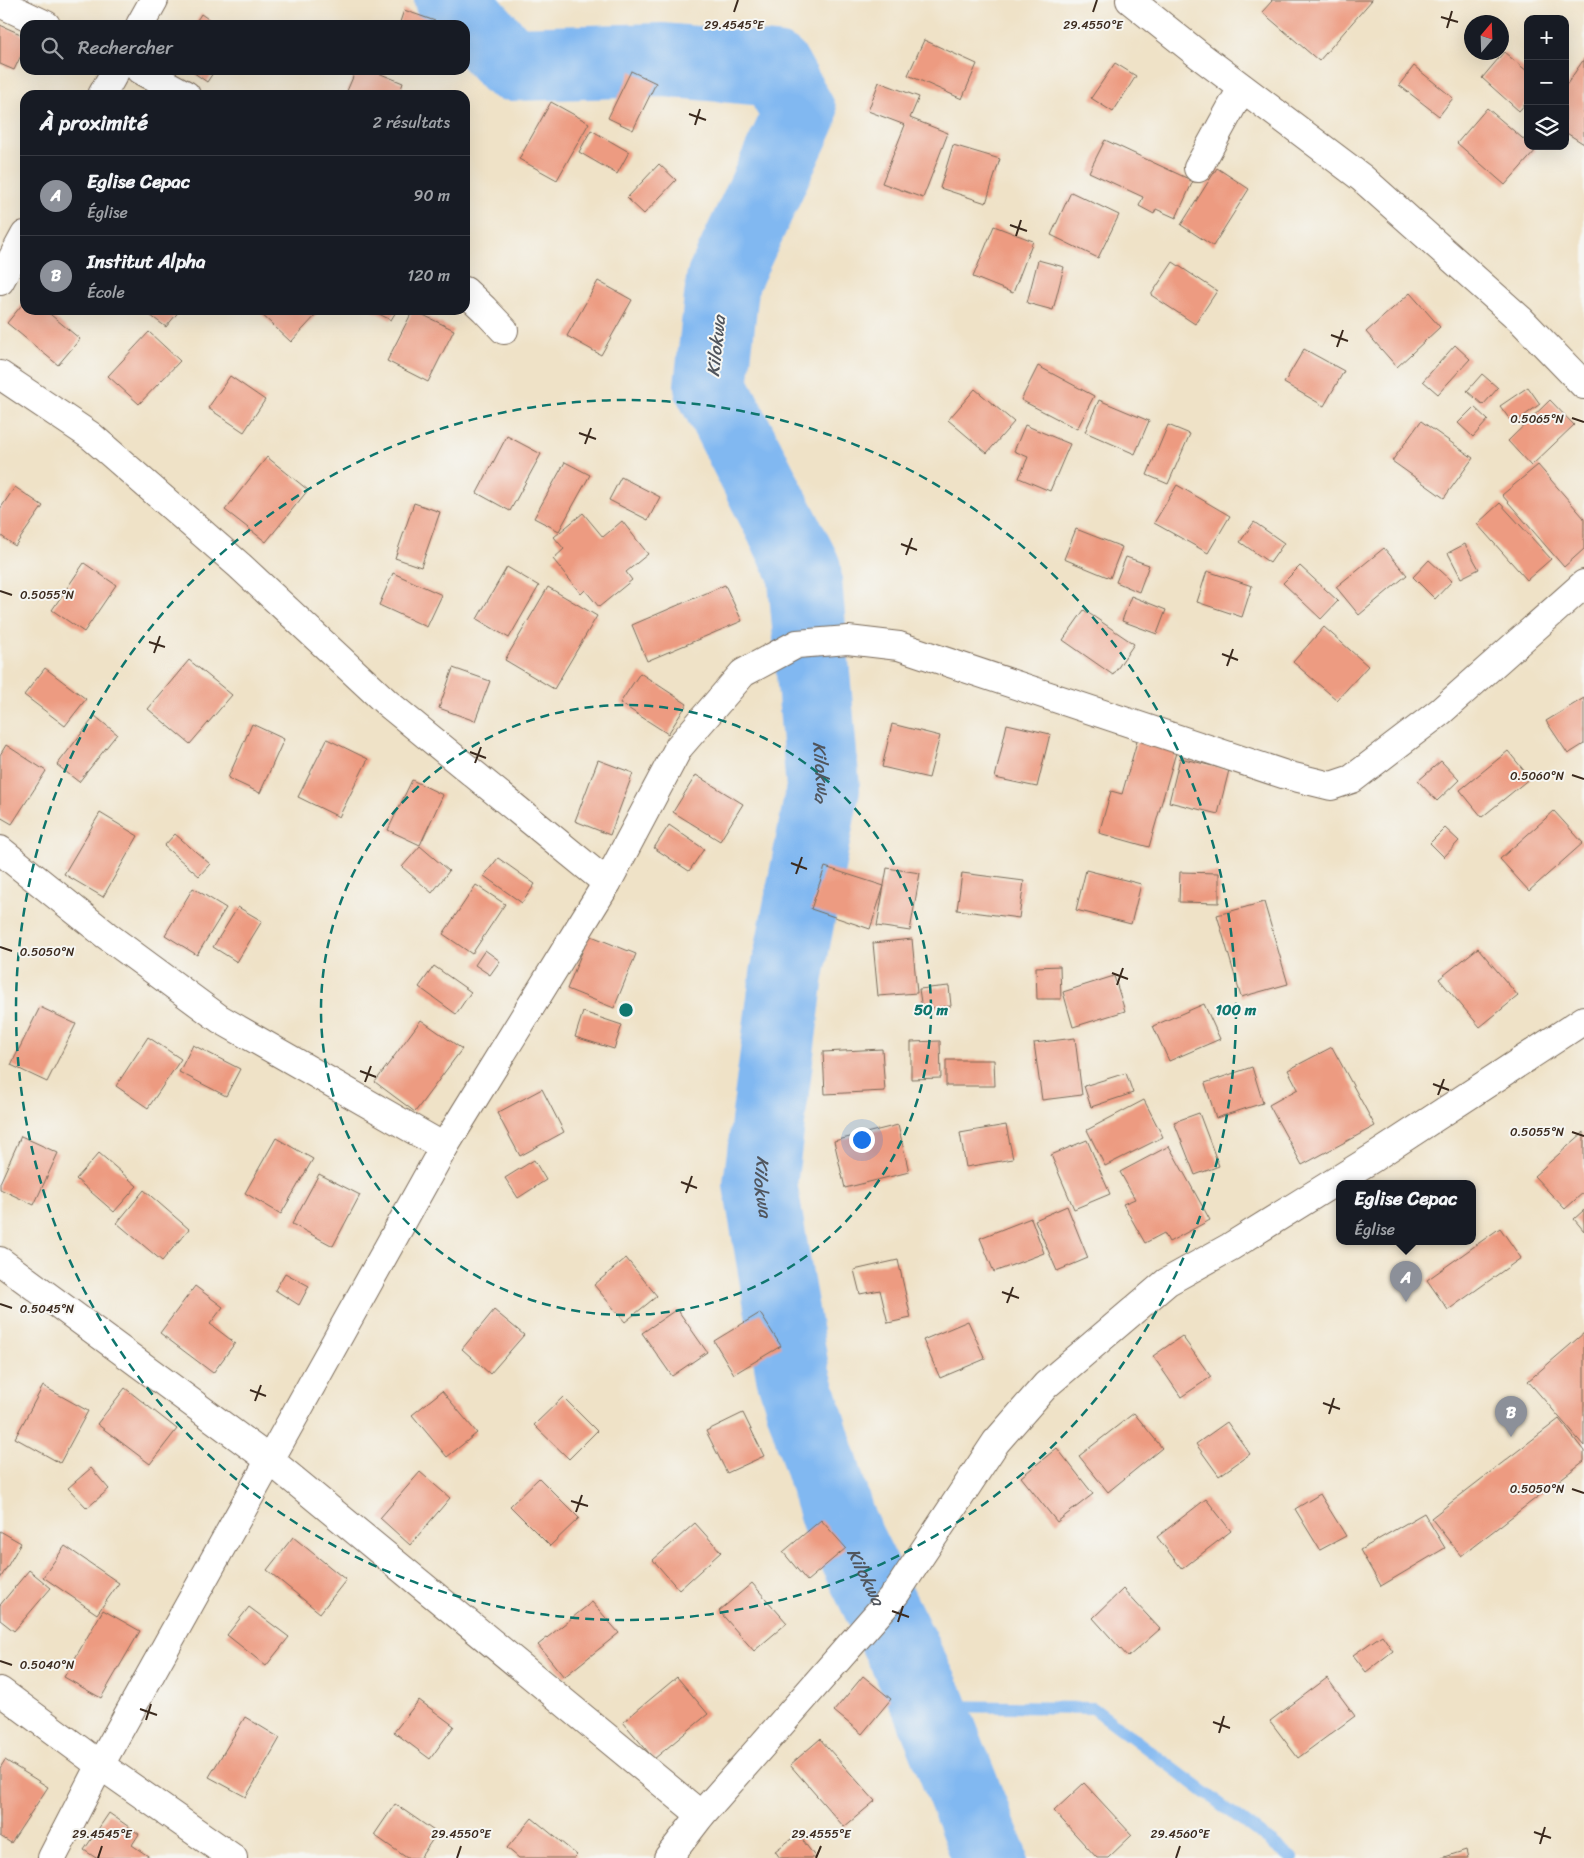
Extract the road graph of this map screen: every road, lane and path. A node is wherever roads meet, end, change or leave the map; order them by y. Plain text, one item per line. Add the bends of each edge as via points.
1 (154, 0) edge
2 (1130, 0) edge
3 (0, 2) edge
4 (36, 20) edge
5 (143, 20) edge
6 (113, 75) edge
7 (149, 75) edge
8 (1242, 88) junction
9 (105, 90) edge
10 (177, 90) edge
11 (1198, 168) dead end
12 (20, 244) edge
13 (0, 281) edge
14 (470, 295) edge
15 (504, 330) dead end
16 (0, 375) edge
17 (1584, 385) edge
18 (1584, 584) edge
19 (0, 850) edge
20 (607, 883) junction
21 (1584, 1020) edge
22 (444, 1147) junction
23 (1338, 1180) edge
24 (1336, 1181) edge
25 (0, 1260) edge
26 (271, 1461) junction
27 (0, 1690) edge
28 (100, 1765) junction
29 (701, 1815) junction
30 (52, 1858) edge
31 (233, 1858) edge
32 (668, 1858) edge

1 - 5 street
2 - 8 street
3 - 4 street
6 - 9 street
7 - 10 street
8 - 11 street
8 - 17 street via 1362,178 1521,320
12 - 13 street
14 - 15 street
16 - 20 street via 91,436 240,566 386,702
18 - 20 street via 1389,753 1352,779 1331,786 1286,775 899,646 848,640 797,644 742,673 679,747
19 - 22 street via 106,935 220,1019
20 - 22 street
21 - 23 street
22 - 26 street
24 - 29 street via 1230,1248 1167,1282 1046,1385 1003,1435 882,1609
25 - 26 street
26 - 28 street
26 - 29 street
27 - 28 street
28 - 30 street
28 - 31 street
29 - 32 street

